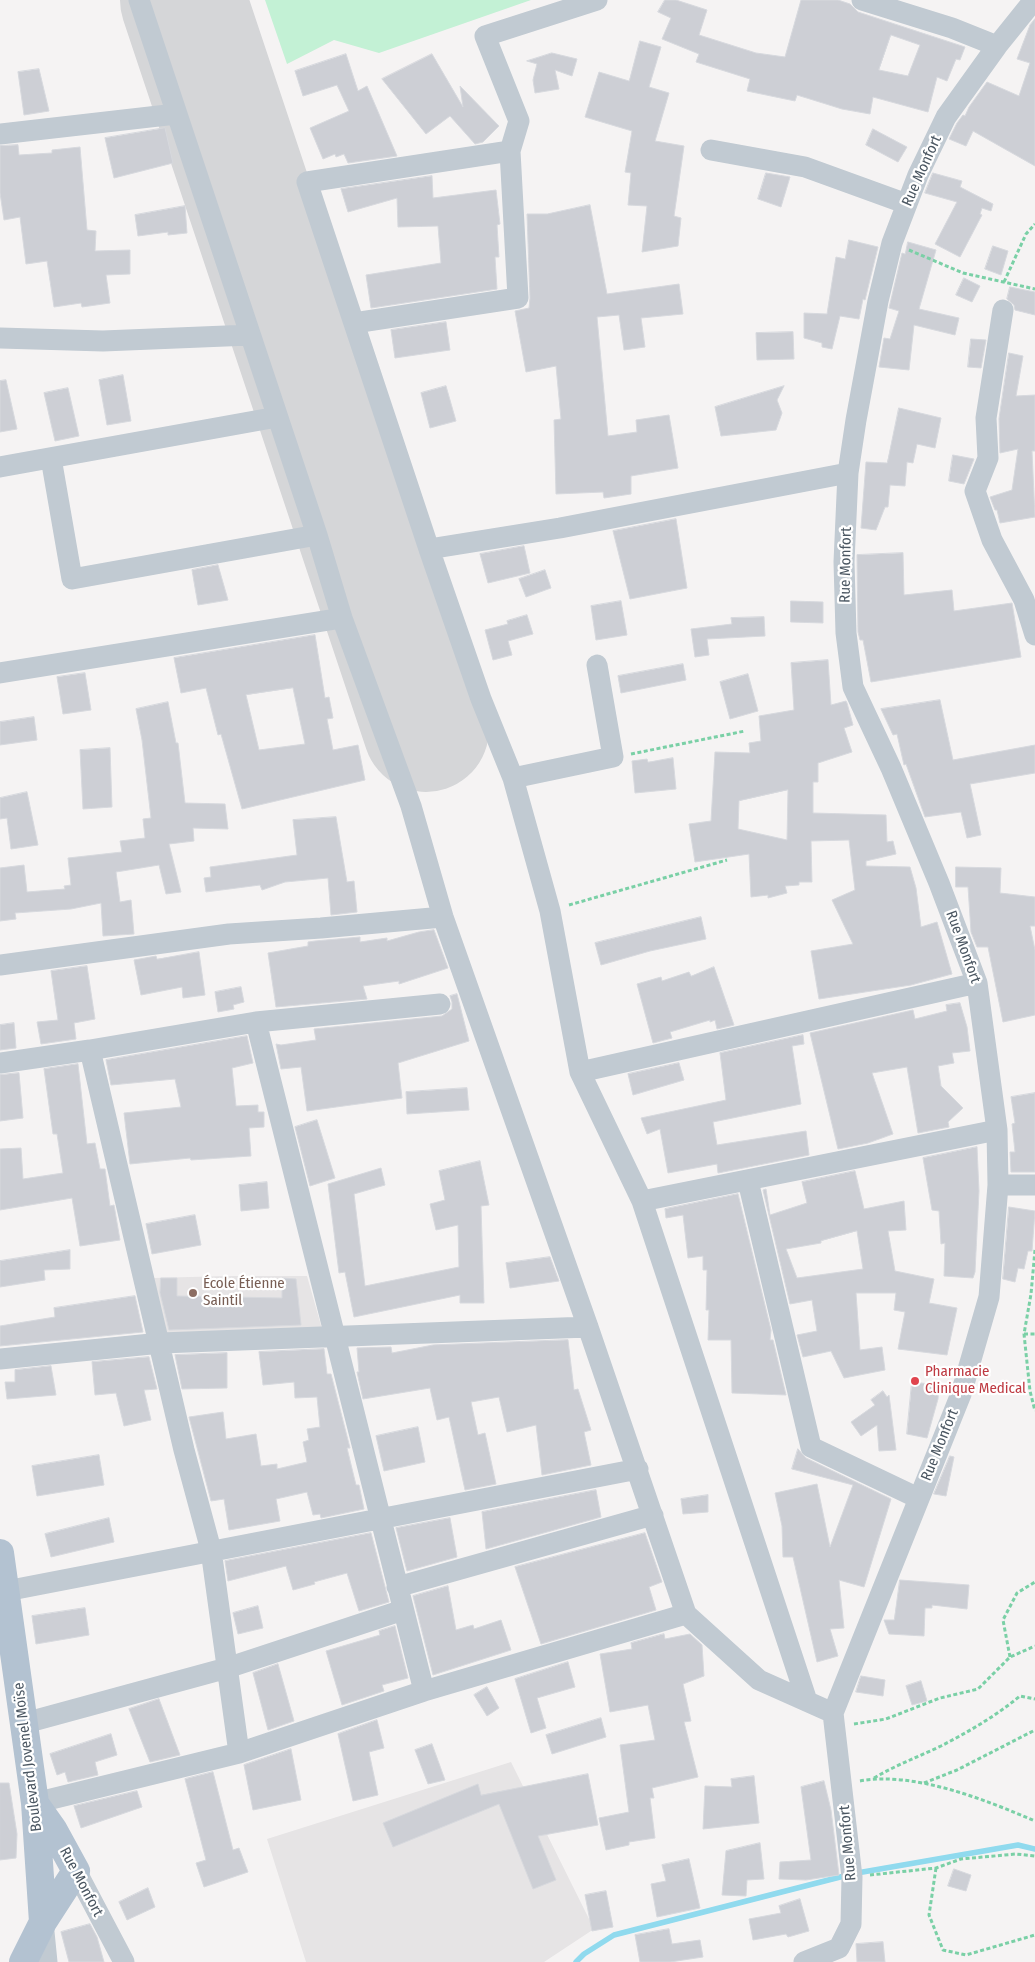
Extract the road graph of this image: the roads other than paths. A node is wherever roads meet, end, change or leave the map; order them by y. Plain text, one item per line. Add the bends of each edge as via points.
1 (139, 0) edge
2 (597, 0) edge
3 (862, 0) edge
4 (1034, 0) edge
5 (997, 46) junction
6 (176, 114) junction
7 (0, 134) edge
8 (510, 150) junction
9 (711, 150) dead end
10 (907, 204) junction
11 (1003, 310) dead end
12 (354, 323) junction
13 (250, 335) junction
14 (0, 338) edge
15 (277, 417) junction
16 (51, 458) junction
17 (0, 467) edge
18 (848, 473) junction
19 (317, 535) junction
20 (429, 549) junction
21 (342, 618) junction
22 (1035, 634) edge
23 (597, 665) dead end
24 (0, 673) edge
25 (513, 778) junction
26 (443, 917) junction
27 (0, 965) edge
28 (977, 983) junction
29 (440, 1004) dead end
30 (256, 1022) junction
31 (90, 1050) junction
32 (0, 1062) edge
33 (580, 1072) junction
34 (997, 1130) junction
35 (748, 1181) junction
36 (998, 1185) junction
37 (1035, 1185) edge
38 (642, 1201) junction
39 (588, 1327) junction
40 (334, 1336) junction
41 (161, 1343) junction
42 (0, 1359) edge
43 (638, 1469) junction
44 (918, 1498) junction
45 (653, 1515) junction
46 (379, 1517) junction
47 (211, 1550) junction
48 (0, 1553) edge
49 (397, 1587) junction
50 (6, 1591) junction
51 (403, 1610) junction
52 (686, 1614) junction
53 (227, 1668) junction
54 (424, 1691) junction
55 (807, 1701) junction
56 (834, 1720) junction
57 (25, 1723) junction
58 (239, 1753) junction
59 (35, 1804) junction
60 (76, 1871) junction
61 (43, 1922) junction
62 (23, 1962) edge
63 (47, 1962) edge
64 (124, 1962) edge
65 (804, 1962) edge

1 - 6 street
2 - 8 street via 485,36 518,121
3 - 5 street via 952,28
4 - 5 street, Rue Monfort
5 - 10 street, Rue Monfort via 946,117
6 - 7 street
6 - 13 street
8 - 12 street via 518,298
8 - 12 street via 307,182
9 - 10 street via 805,167
10 - 18 street, Rue Monfort via 892,244 873,329
11 - 22 street via 986,418 988,458 975,491 992,540 1024,600
12 - 20 street
13 - 14 street via 103,341
13 - 15 street
15 - 16 street
15 - 19 street
16 - 17 street
16 - 19 street via 72,579
18 - 20 street via 560,528
18 - 28 street, Rue Monfort via 844,571 846,633 853,687 891,768
19 - 21 street
20 - 25 street
21 - 24 street
21 - 26 street via 410,806
23 - 25 street via 613,757
25 - 33 street via 550,910
26 - 27 street via 230,934
26 - 39 street
28 - 33 street
28 - 34 street, Rue Monfort
29 - 30 street
30 - 31 street
30 - 40 street
31 - 32 street
31 - 41 street
33 - 38 street
34 - 35 street
34 - 36 street, Rue Monfort
35 - 38 street
35 - 44 street via 811,1447
36 - 37 street
36 - 44 street, Rue Monfort via 989,1296 961,1394
38 - 55 street
39 - 40 street
39 - 43 street
40 - 41 street
40 - 46 street
41 - 42 street
41 - 47 street via 184,1450
43 - 45 street
43 - 46 street
44 - 56 street, Rue Monfort
45 - 49 street
45 - 52 street
46 - 47 street
46 - 49 street
47 - 50 street
47 - 53 street
48 - 50 main road, Boulevard Jovenel Moïse
49 - 51 street
50 - 57 main road, Boulevard Jovenel Moïse
51 - 53 street
51 - 54 street
52 - 54 street
52 - 55 street via 759,1680
53 - 57 street
53 - 58 street
54 - 58 street
55 - 56 street
56 - 65 street, Rue Monfort via 852,1877 851,1924 839,1948
57 - 59 main road, Boulevard Jovenel Moïse
58 - 59 street
59 - 60 main road, Rue Monfort via 57,1835
59 - 61 main road, Boulevard Jovenel Moïse
60 - 61 main road
60 - 64 street, Rue Monfort
61 - 62 main road
61 - 63 street, Boulevard Jovenel Moïse

